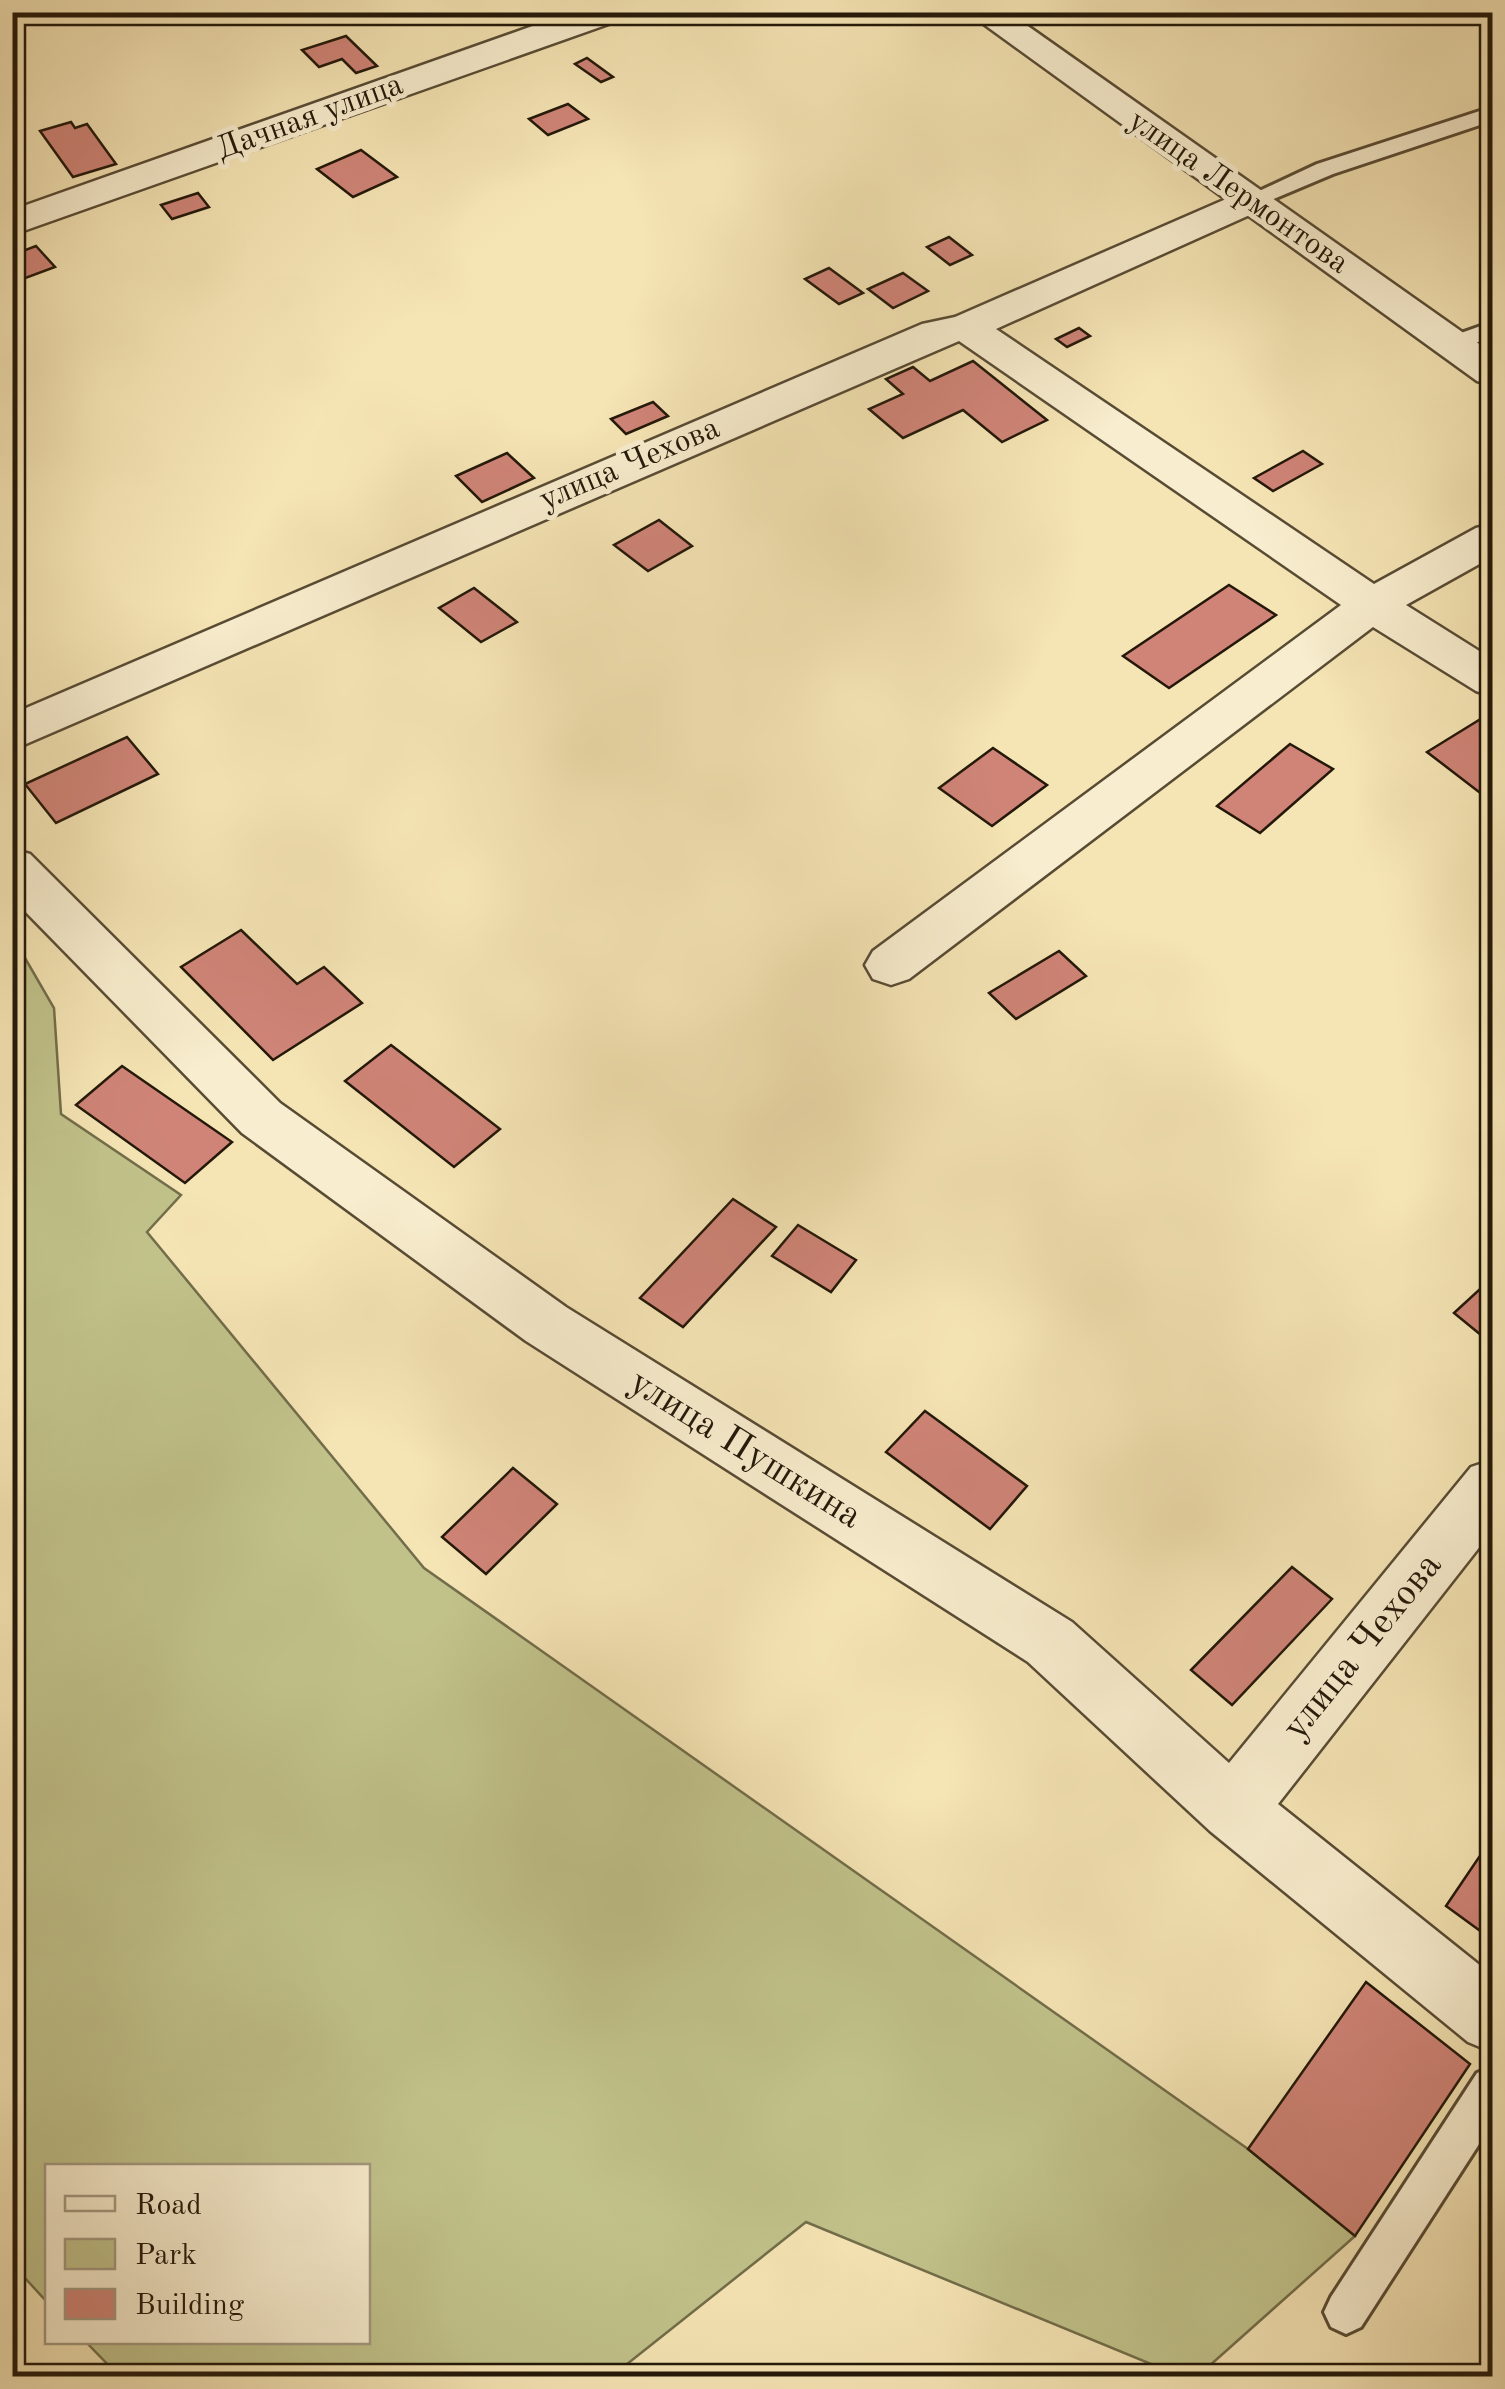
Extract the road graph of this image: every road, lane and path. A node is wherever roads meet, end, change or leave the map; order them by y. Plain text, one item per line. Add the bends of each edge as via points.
1 (607, 12) edge
2 (984, 12) edge
3 (1492, 114) edge
4 (1250, 202) junction
5 (12, 223) edge
6 (966, 327) junction
7 (1492, 329) edge
8 (1453, 344) junction
9 (1492, 372) edge
10 (1492, 538) edge
11 (1372, 605) junction
12 (1492, 680) edge
13 (12, 733) edge
14 (12, 867) edge
15 (891, 965) dead end
16 (1492, 1486) edge
17 (1233, 1809) junction
18 (1492, 2018) edge
19 (1492, 2088) edge
20 (1346, 2312) dead end

1 - 5 street, Дачная улица
2 - 4 street, улица Лермонтова
3 - 4 lane via 1325,169
4 - 6 street, улица Чехова
4 - 8 street, улица Лермонтова
6 - 11 street
6 - 13 street, улица Чехова via 918,341
7 - 8 lane
8 - 9 street, улица Лермонтова
10 - 11 street
11 - 12 street
11 - 15 street
14 - 17 street, улица Пушкина via 261,1118 546,1324 1050,1642
16 - 17 street, улица Чехова
17 - 18 street, улица Пушкина
19 - 20 lane

